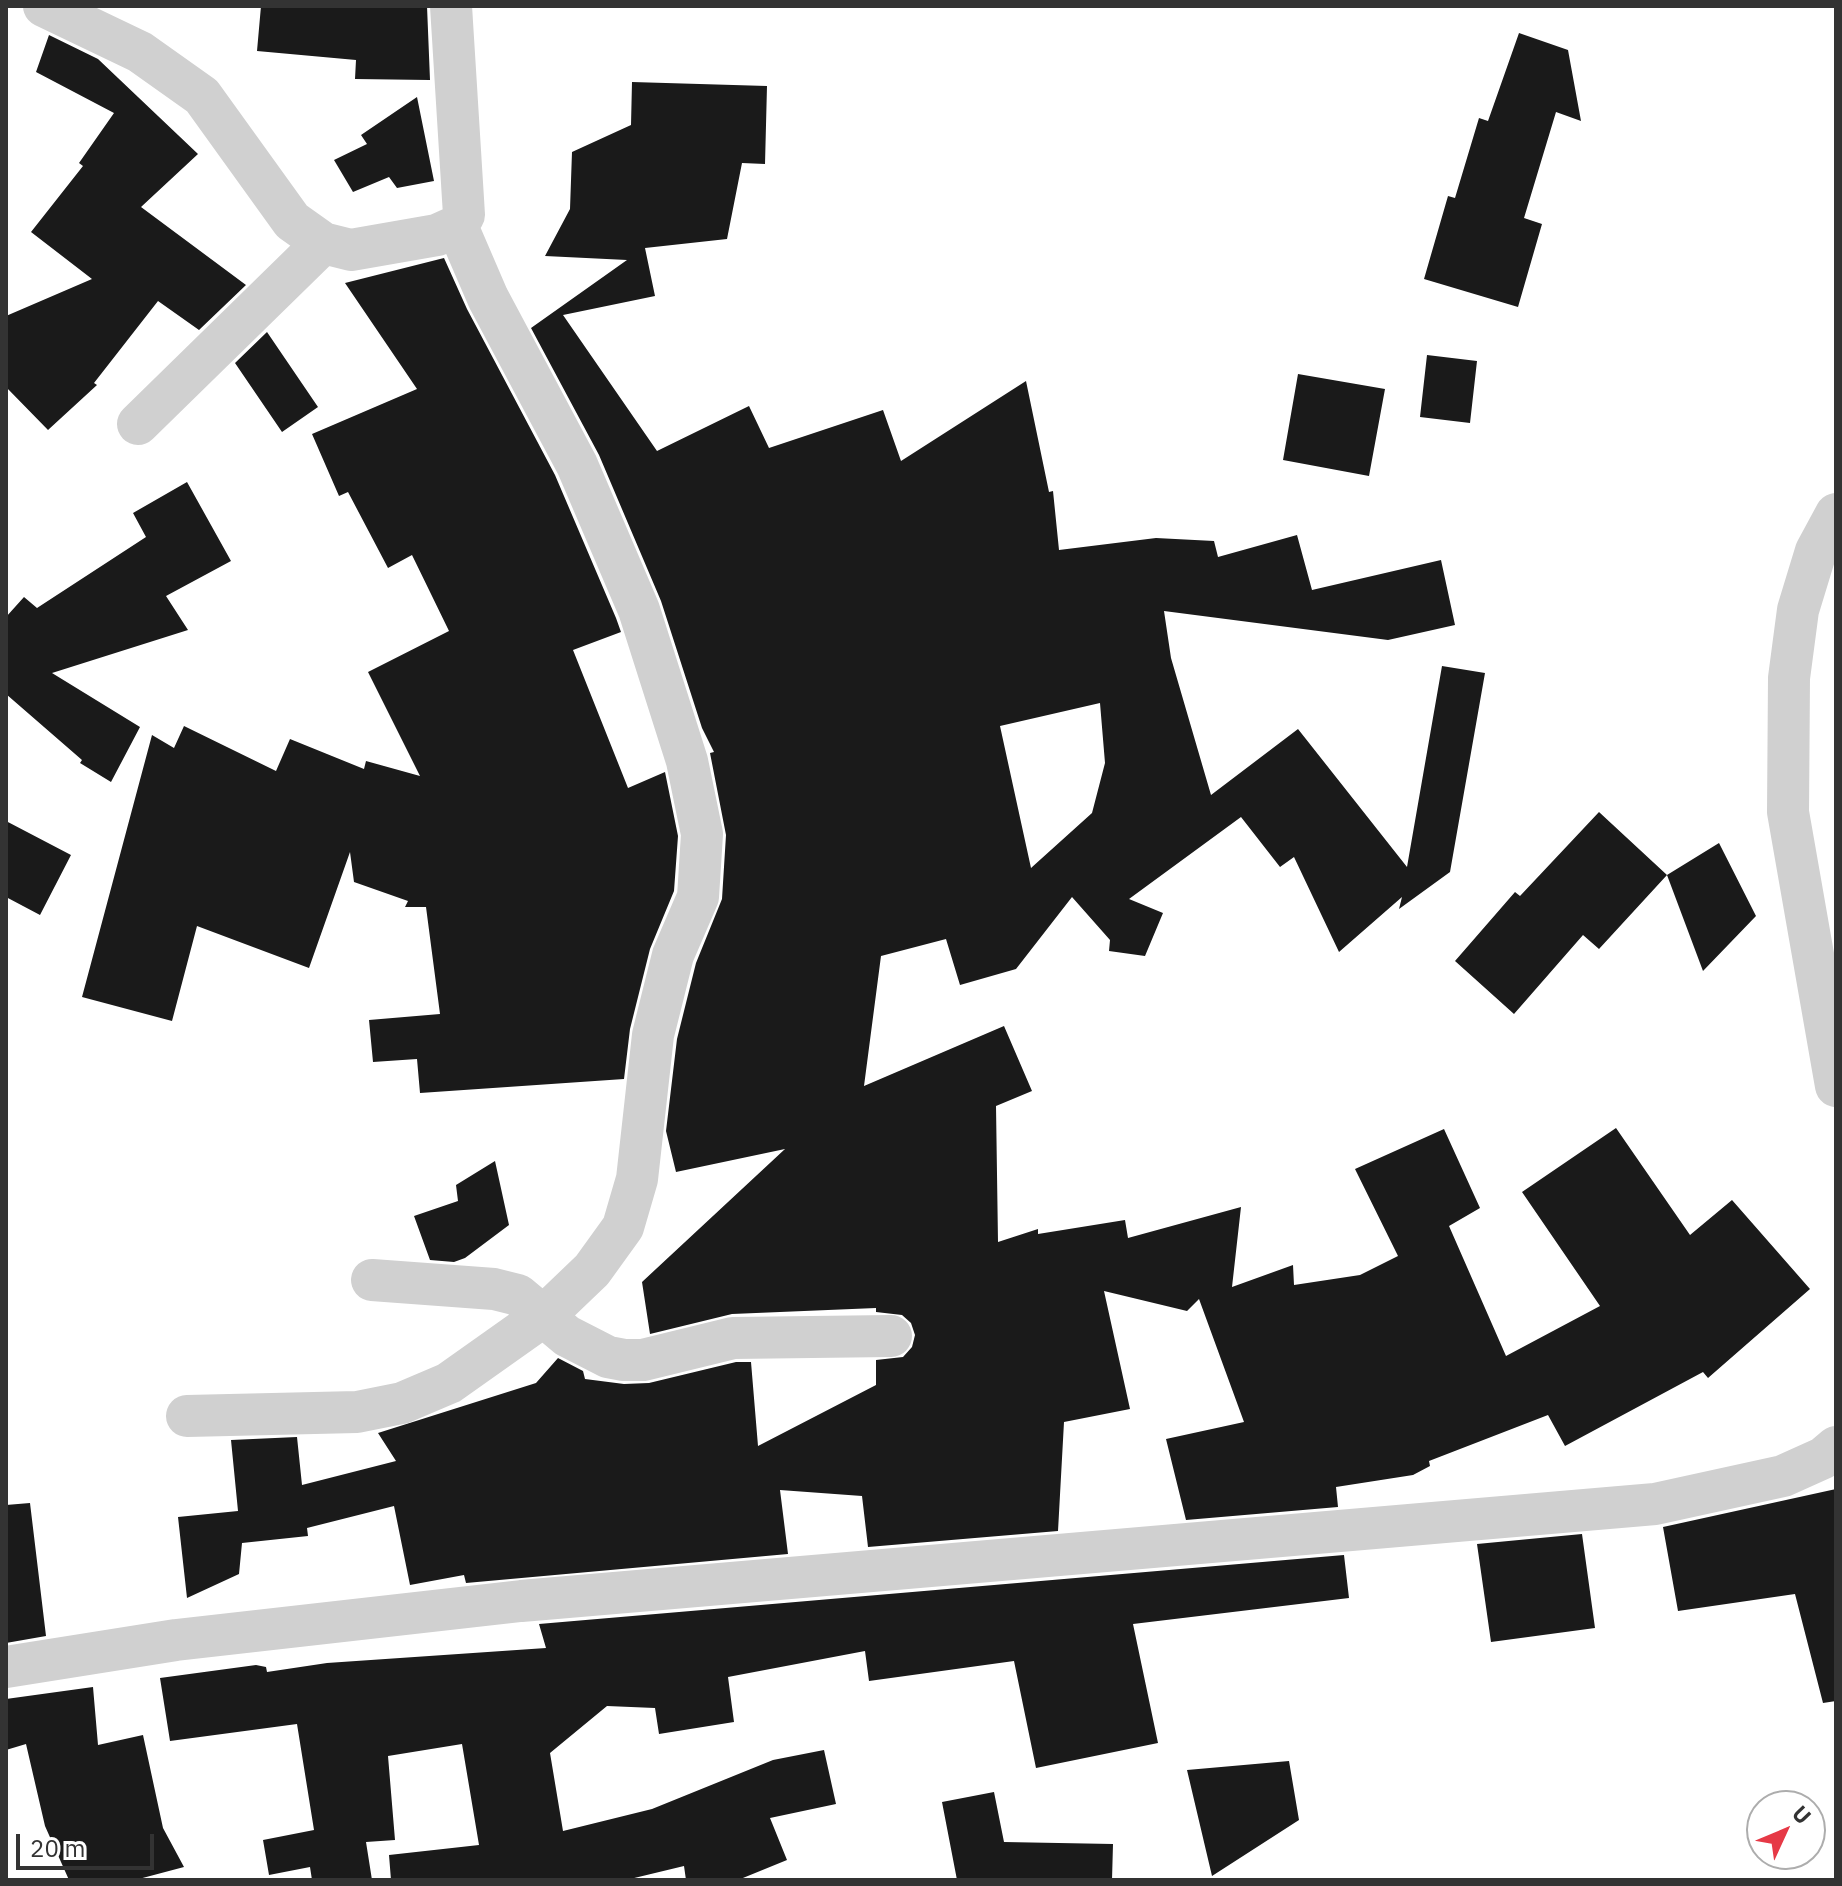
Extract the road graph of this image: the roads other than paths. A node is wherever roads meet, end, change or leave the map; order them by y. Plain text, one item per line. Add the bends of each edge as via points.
1 (44, 6) edge
2 (451, 6) edge
3 (457, 226) junction
4 (323, 243) junction
5 (138, 424) dead end
6 (1836, 514) edge
7 (1836, 1086) edge
8 (372, 1280) dead end
9 (545, 1315) junction
10 (891, 1336) dead end
11 (187, 1416) dead end
12 (1836, 1447) edge
13 (6, 1667) edge

1 - 4 street via 140,52 202,96 292,221
2 - 3 street via 464,215
3 - 4 street via 437,235 351,250
3 - 9 street via 488,298 577,465 639,610 687,761 702,834 698,897 673,955 653,1035 637,1179 623,1227 592,1270
4 - 5 street
6 - 7 street via 1816,551 1798,610 1789,678 1788,769 1788,812
8 - 9 street via 494,1289 518,1295
9 - 10 street via 567,1336 624,1360 733,1338
9 - 11 street via 449,1383 402,1403 357,1412
12 - 13 street via 1783,1476 1655,1504 521,1601 176,1640

